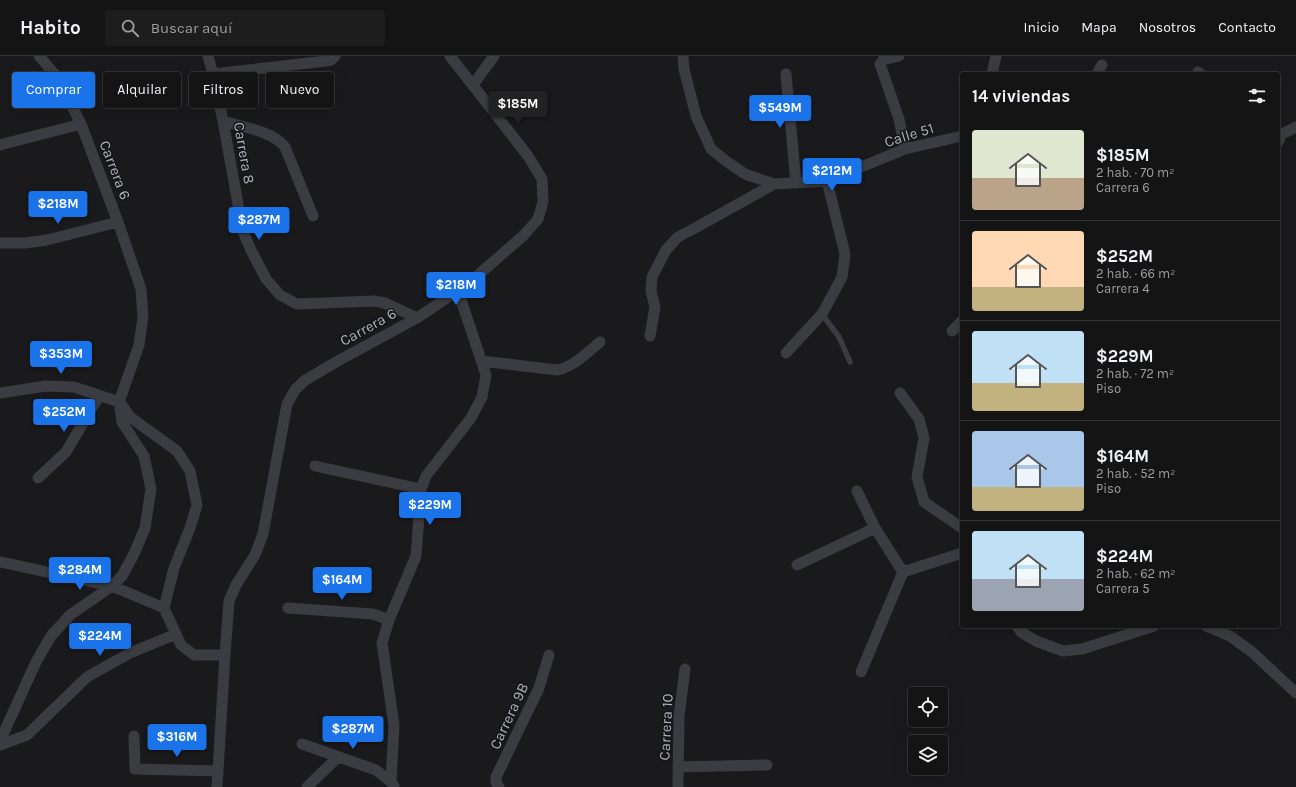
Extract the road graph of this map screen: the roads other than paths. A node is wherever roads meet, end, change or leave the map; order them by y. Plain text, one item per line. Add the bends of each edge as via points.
1 (39, 56) edge
2 (208, 56) edge
3 (335, 56) edge
4 (450, 56) edge
5 (494, 56) edge
6 (683, 56) edge
7 (899, 56) edge
8 (996, 56) edge
9 (212, 72) edge
10 (230, 72) edge
11 (992, 72) edge
12 (786, 74) dead end
13 (473, 85) junction
14 (220, 108) edge
15 (223, 121) junction
16 (81, 124) junction
17 (1296, 127) edge
18 (960, 135) edge
19 (1280, 135) edge
20 (0, 145) edge
21 (905, 149) junction
22 (827, 181) junction
23 (796, 183) junction
24 (774, 184) junction
25 (313, 216) dead end
26 (118, 222) junction
27 (0, 243) edge
28 (458, 291) junction
29 (822, 314) junction
30 (417, 318) junction
31 (960, 323) edge
32 (952, 331) dead end
33 (650, 336) dead end
34 (600, 342) dead end
35 (786, 353) dead end
36 (482, 361) junction
37 (850, 362) dead end
38 (0, 393) edge
39 (900, 393) dead end
40 (99, 396) junction
41 (119, 402) junction
42 (315, 466) dead end
43 (38, 478) dead end
44 (421, 489) junction
45 (857, 491) dead end
46 (960, 527) edge
47 (875, 528) junction
48 (960, 554) edge
49 (0, 562) edge
50 (797, 565) dead end
51 (903, 572) junction
52 (112, 586) junction
53 (164, 608) junction
54 (288, 608) dead end
55 (389, 620) junction
56 (1018, 628) edge
57 (1148, 628) edge
58 (1211, 628) edge
59 (176, 634) junction
60 (225, 655) junction
61 (549, 655) dead end
62 (685, 669) dead end
63 (861, 672) dead end
64 (1296, 693) edge
65 (134, 736) dead end
66 (0, 741) edge
67 (302, 744) dead end
68 (0, 745) edge
69 (338, 757) junction
70 (767, 765) dead end
71 (678, 767) junction
72 (218, 771) junction
73 (393, 784) edge
74 (217, 787) edge
75 (307, 787) edge
76 (499, 787) edge
77 (678, 787) edge

1 - 16 street, Carrera 6 via 58,78
2 - 9 street, Carrera 8
3 - 10 street via 326,61
4 - 13 street, Carrera 6
5 - 13 street
6 - 24 street, Calle 51 via 696,116 712,149 745,174
7 - 21 street via 883,60 880,64 899,119
8 - 11 street
12 - 23 street
13 - 28 street, Carrera 6 via 528,156 542,179 543,202 538,219 524,235
14 - 15 street, Carrera 8
15 - 25 street via 272,136 280,141 285,147
15 - 30 street, Carrera 8 via 243,232 266,280 280,295 297,304 374,301 385,303
16 - 20 street
16 - 26 street, Carrera 6
17 - 19 street
18 - 21 street, Calle 51
21 - 22 street, Calle 51
22 - 23 street, Calle 51
22 - 29 street via 846,254 842,277
23 - 24 street, Calle 51
24 - 33 street via 678,237 666,250 652,277 651,290 655,307
26 - 27 street via 47,240
26 - 41 street, Carrera 6 via 140,289 143,317 139,344
28 - 30 street, Carrera 6
28 - 36 street
29 - 35 street
29 - 37 lane via 839,337
30 - 60 street, Carrera 6 via 304,381 287,404 263,534 255,555 229,601
31 - 32 street
34 - 36 street via 564,369
36 - 44 street via 486,375 482,397 470,418 426,476
38 - 40 street via 46,386 74,388
39 - 46 street via 919,419 924,438 917,477 924,502
40 - 41 street
40 - 43 street via 66,452
41 - 52 street via 122,422 144,456 152,489 145,528 125,571
41 - 53 street via 130,417 177,451 190,471 197,505 174,568
42 - 44 street
44 - 55 street via 416,556
45 - 47 street
47 - 50 street
47 - 51 street
48 - 51 street
49 - 52 street
51 - 63 street
52 - 53 street
52 - 66 street via 70,615 51,636 36,662
53 - 59 street
54 - 55 street via 373,614
55 - 73 street via 382,643 394,725
56 - 57 street via 1036,641 1063,651 1082,650
58 - 64 street via 1230,636 1252,652
59 - 60 street via 181,645 194,655
59 - 68 street via 130,653 87,677 27,735
60 - 72 street, Carrera 6
61 - 76 street, Carrera 9B via 539,688 496,776
62 - 71 street, Carrera 10 via 679,716
65 - 72 street via 135,769
67 - 69 street
69 - 73 street via 376,770
69 - 75 street
70 - 71 street
71 - 77 street, Carrera 10
72 - 74 street, Carrera 6

